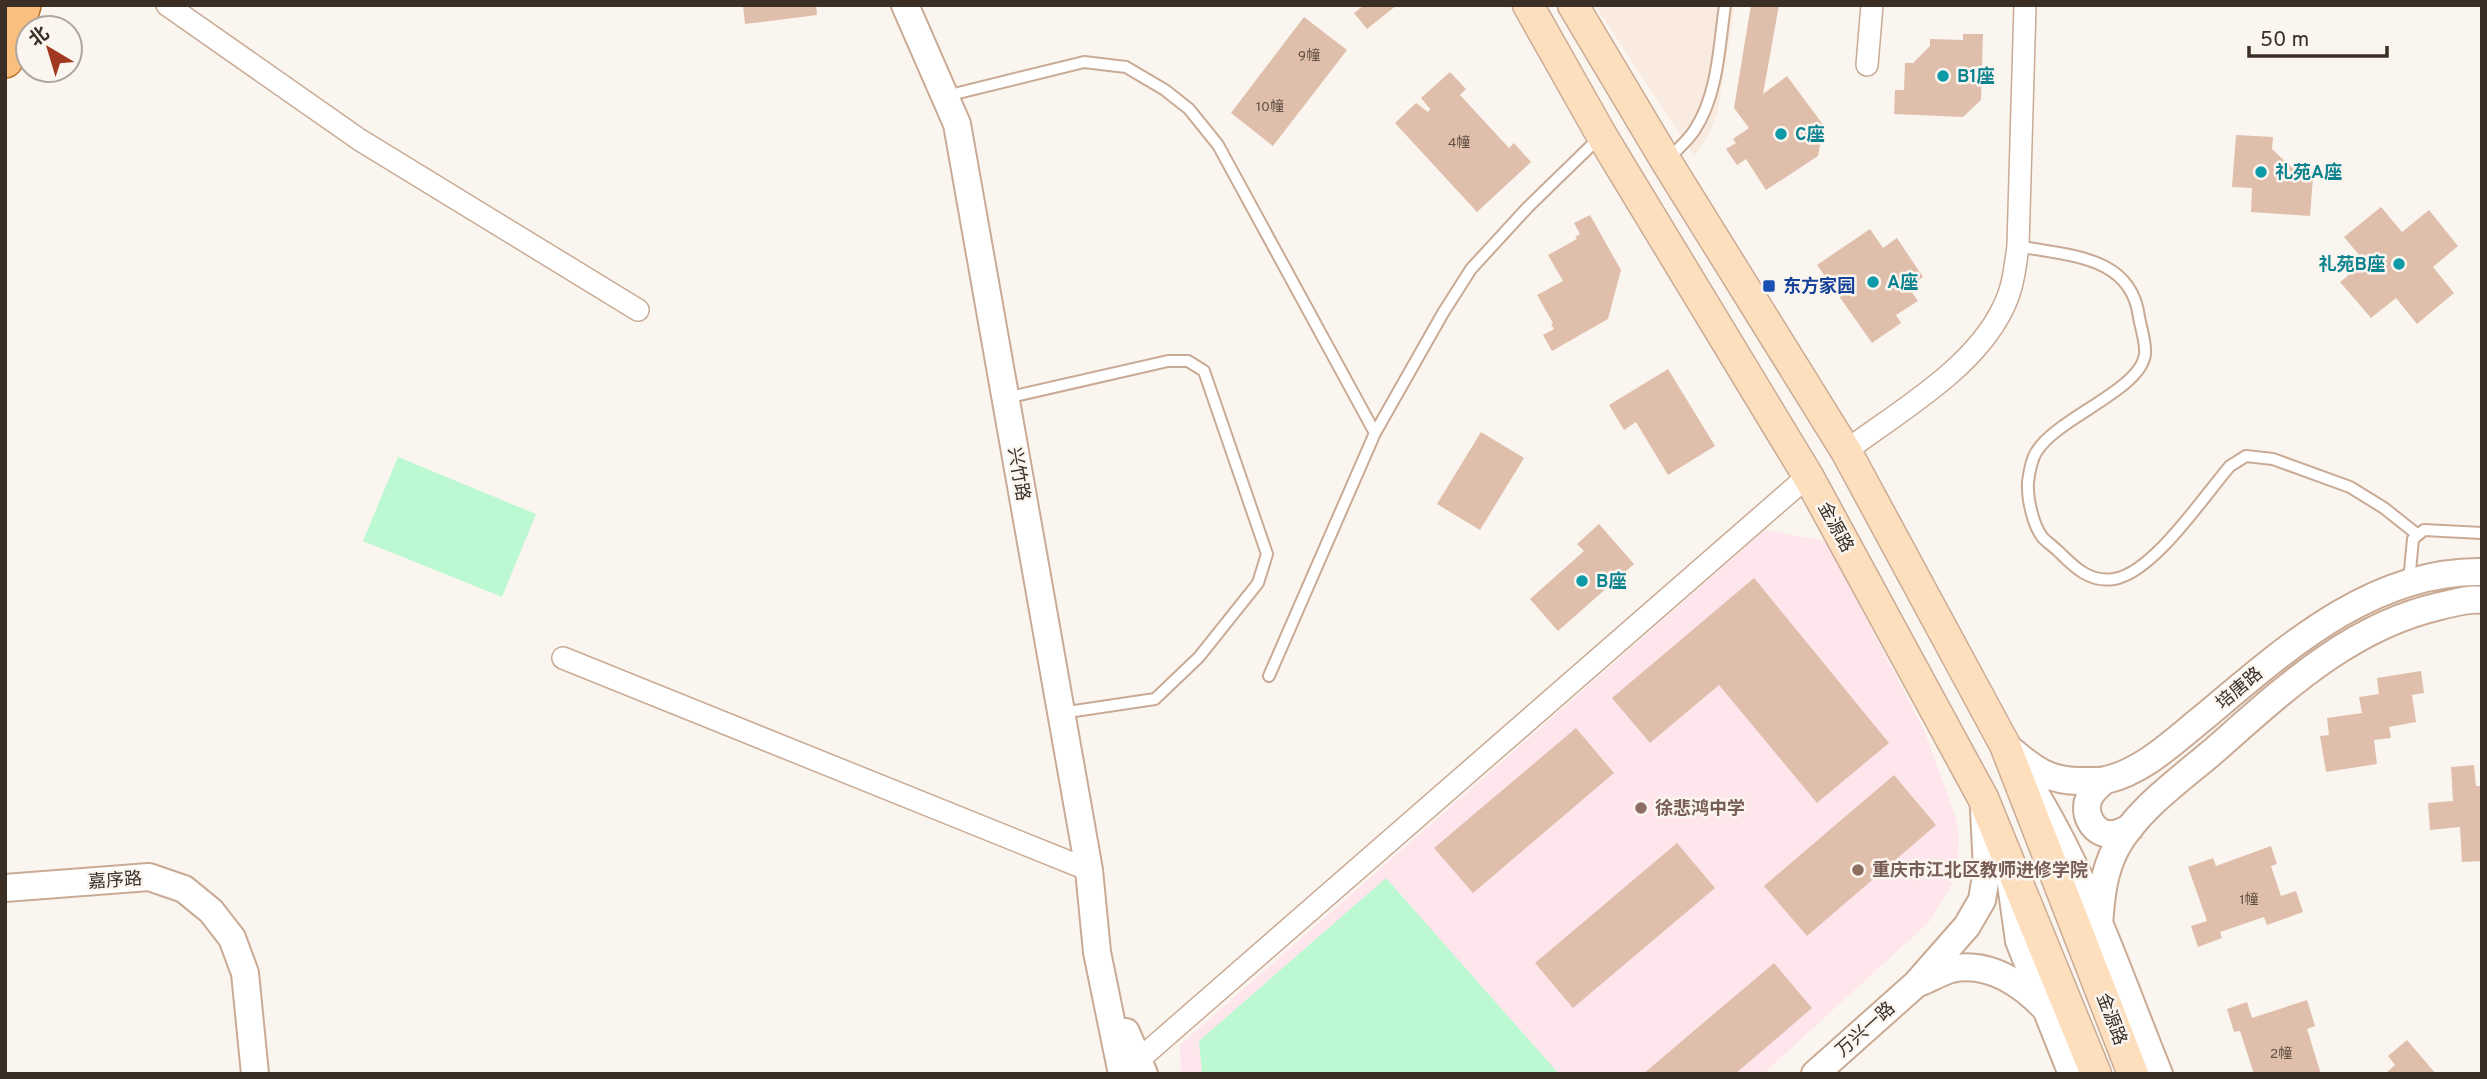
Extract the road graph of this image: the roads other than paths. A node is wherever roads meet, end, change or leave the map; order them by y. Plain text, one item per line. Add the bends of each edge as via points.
1 (23, 5) edge
2 (167, 5) edge
3 (905, 5) edge
4 (1528, 5) edge
5 (1573, 5) edge
6 (1725, 5) edge
7 (1872, 5) edge
8 (2025, 5) edge
9 (1594, 43) junction
10 (1549, 46) junction
11 (5, 60) edge
12 (1867, 65) dead end
13 (946, 96) junction
14 (1602, 136) junction
15 (1666, 161) junction
16 (2018, 246) junction
17 (638, 310) dead end
18 (1005, 398) junction
19 (1375, 433) junction
20 (1846, 451) junction
21 (1808, 475) junction
22 (2482, 533) edge
23 (2418, 535) junction
24 (2482, 572) edge
25 (2409, 583) junction
26 (2482, 600) edge
27 (563, 658) dead end
28 (1269, 676) dead end
29 (1061, 713) junction
30 (2005, 745) junction
31 (2105, 780) junction
32 (1983, 798) junction
33 (2130, 828) junction
34 (2008, 858) junction
35 (1089, 870) junction
36 (5, 888) edge
37 (2099, 925) junction
38 (1916, 984) junction
39 (2046, 1009) junction
40 (1132, 1071) edge
41 (255, 1074) edge
42 (1815, 1074) edge
43 (2072, 1074) edge
44 (2096, 1074) edge
45 (2133, 1074) edge
46 (2159, 1074) edge

1 - 11 main road
2 - 17 street via 360,140
3 - 13 street, 兴竹路
4 - 10 main road, 金源路
5 - 9 main road, 金源路
6 - 15 lane via 1705,112 1693,133
7 - 12 street
8 - 16 street
9 - 10 main road via 1577,25 1562,20 1550,30
9 - 15 main road, 金源路
10 - 14 main road, 金源路
13 - 18 street, 兴竹路 via 957,124
13 - 19 lane via 1084,62 1126,67 1166,90 1189,109 1217,145
14 - 19 lane via 1471,270
14 - 21 main road, 金源路
15 - 20 main road, 金源路
16 - 20 street via 2014,279 2003,309 1978,346 1935,385
16 - 23 lane via 2088,260 2115,271 2137,300 2145,356 2138,371 2053,434 2036,452 2028,483 2041,536 2078,571 2114,579 2157,555 2230,466 2246,456 2273,459 2350,487
18 - 29 street, 兴竹路
18 - 29 lane via 1168,360 1188,361 1204,372 1267,554 1258,583 1199,657 1155,699
19 - 28 lane
20 - 30 main road, 金源路
21 - 32 main road, 金源路
21 - 40 street
22 - 23 lane via 2424,530
23 - 25 lane via 2413,539
24 - 25 street, 培唐路
25 - 31 street, 培唐路 via 2362,601 2317,628 2276,656 2161,752 2133,770
26 - 33 street, 培唐路 via 2424,610 2375,627 2330,655 2177,782
27 - 35 street
29 - 35 street, 兴竹路
30 - 31 street, 培唐路 via 2035,771 2054,779
30 - 37 street via 2054,822
30 - 45 main road, 金源路
31 - 33 street via 2090,795 2086,809 2090,821 2100,832 2113,834
32 - 34 main road, 金源路
32 - 38 street via 1987,870 1982,900 1967,926
33 - 37 street, 培唐路 via 2107,869
34 - 39 street via 2020,941
34 - 44 main road, 金源路
35 - 40 street, 兴竹路 via 1097,952
36 - 41 street, 嘉序路 via 149,877 184,889 211,911 232,939 245,973
37 - 46 street
38 - 39 street via 1952,969 1984,969 2023,986
38 - 42 street, 万兴一路
39 - 43 street

